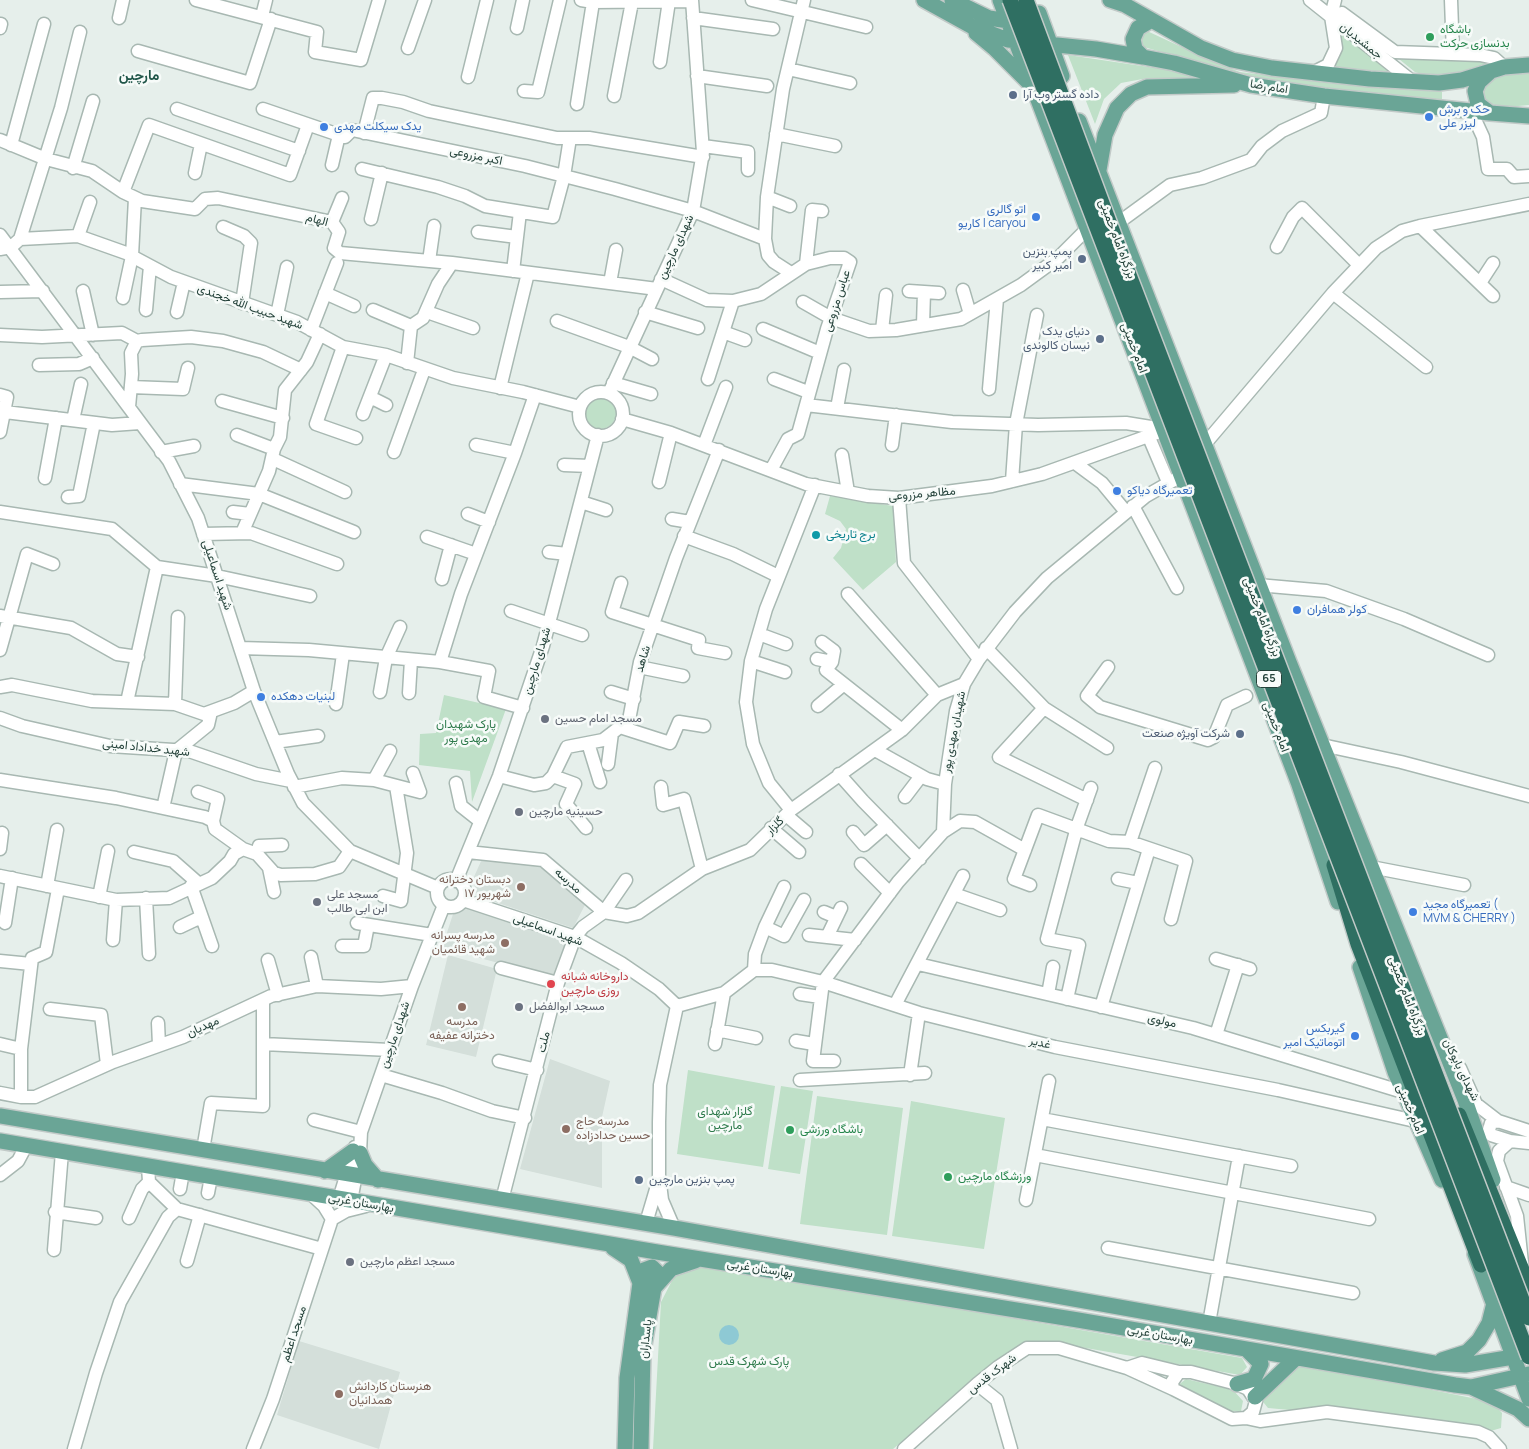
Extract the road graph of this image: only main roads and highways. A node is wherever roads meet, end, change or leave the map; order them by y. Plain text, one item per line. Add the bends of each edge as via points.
1 (924, 0) edge
2 (952, 0) edge
3 (1000, 0) edge
4 (1010, 0) edge
5 (1026, 0) edge
6 (1033, 0) edge
7 (1110, 0) edge
8 (959, 20) junction
9 (1009, 21) junction
10 (1150, 21) junction
11 (1017, 42) junction
12 (1051, 45) junction
13 (1143, 57) junction
14 (1529, 65) edge
15 (1497, 70) junction
16 (1440, 83) junction
17 (1251, 85) junction
18 (1036, 92) junction
19 (1440, 106) junction
20 (1490, 113) junction
21 (1529, 116) edge
22 (1099, 171) junction
23 (1276, 628) junction
24 (1244, 640) junction
25 (1319, 791) junction
26 (0, 1116) edge
27 (0, 1141) edge
28 (325, 1170) junction
29 (378, 1180) junction
30 (608, 1244) junction
31 (702, 1259) junction
32 (1481, 1265) junction
33 (910, 1271) junction
34 (647, 1286) junction
35 (1529, 1286) edge
36 (906, 1293) junction
37 (1494, 1303) junction
38 (1529, 1318) edge
39 (1248, 1351) junction
40 (1529, 1352) edge
41 (1513, 1357) junction
42 (1529, 1357) edge
43 (1295, 1358) junction
44 (1413, 1359) junction
45 (1434, 1363) junction
46 (1525, 1375) edge
47 (1410, 1378) junction
48 (1238, 1384) road end
49 (1472, 1387) junction
50 (1529, 1399) edge
51 (1255, 1401) road end
52 (1529, 1418) edge
53 (625, 1449) edge
54 (641, 1449) edge

1 - 8 main road
2 - 9 main road via 989,18
3 - 9 main road, امام خمینی
4 - 25 highway, بزرگراه امام خمینی / 65, bridge
5 - 25 highway, بزرگراه امام خمینی / 65, bridge
6 - 12 main road
7 - 10 main road, امام رضا via 1125,5
8 - 11 main road, امام رضا
8 - 18 main road via 994,48
9 - 11 main road, امام خمینی
9 - 12 main road via 1035,29
10 - 13 main road via 1138,28 1133,39 1134,50
10 - 16 main road, امام رضا via 1232,60 1272,68
11 - 12 main road, امام رضا
11 - 18 main road, امام خمینی
12 - 13 main road, امام رضا
12 - 22 main road
13 - 17 main road, امام رضا
14 - 15 main road, امام رضا
15 - 16 main road, امام رضا
15 - 20 main road via 1479,82 1475,91 1478,104
16 - 19 main road via 1453,94 1449,102
17 - 19 main road, امام رضا via 1324,96
17 - 22 main road via 1148,87 1131,94 1117,108 1105,135
18 - 24 main road, امام خمینی via 1165,430 1174,479
19 - 20 main road, امام رضا
20 - 21 main road, امام رضا
22 - 23 main road
23 - 24 main road
23 - 35 main road via 1465,1100
24 - 32 main road, امام خمینی via 1298,782 1403,1092
25 - 32 highway via 1358,944
25 - 35 highway
25 - 38 highway, بزرگراه امام خمینی / 65, bridge
25 - 42 highway, بزرگراه امام خمینی / 65, bridge
26 - 28 main road, بهارستان غربی
27 - 30 main road, بهارستان غربی via 62,1152 148,1174 183,1172
28 - 29 main road, بهارستان غربی
28 - 29 main road via 359,1144 365,1165
29 - 33 main road, بهارستان غربی via 646,1223
30 - 31 main road, بهارستان غربی
30 - 34 main road, پاسداران via 632,1260
31 - 34 main road via 671,1269
31 - 36 main road, بهارستان غربی
32 - 37 main road, امام خمینی
33 - 36 main road
33 - 44 main road, بهارستان غربی
34 - 53 main road, پاسداران via 627,1378
34 - 54 main road, پاسداران
36 - 39 main road, بهارستان غربی
37 - 41 main road, امام خمینی
37 - 45 main road via 1489,1323 1467,1352
39 - 43 main road, بهارستان غربی
39 - 48 main road via 1261,1364 1254,1379
40 - 41 main road, بهارستان غربی
41 - 45 main road, بهارستان غربی via 1465,1365
41 - 46 main road, امام خمینی
43 - 47 main road, بهارستان غربی
43 - 51 main road
44 - 45 main road, بهارستان غربی
44 - 47 main road via 1417,1373
46 - 49 main road, بهارستان غربی
46 - 50 main road, امام خمینی
47 - 49 main road, بهارستان غربی
49 - 52 main road via 1518,1409

